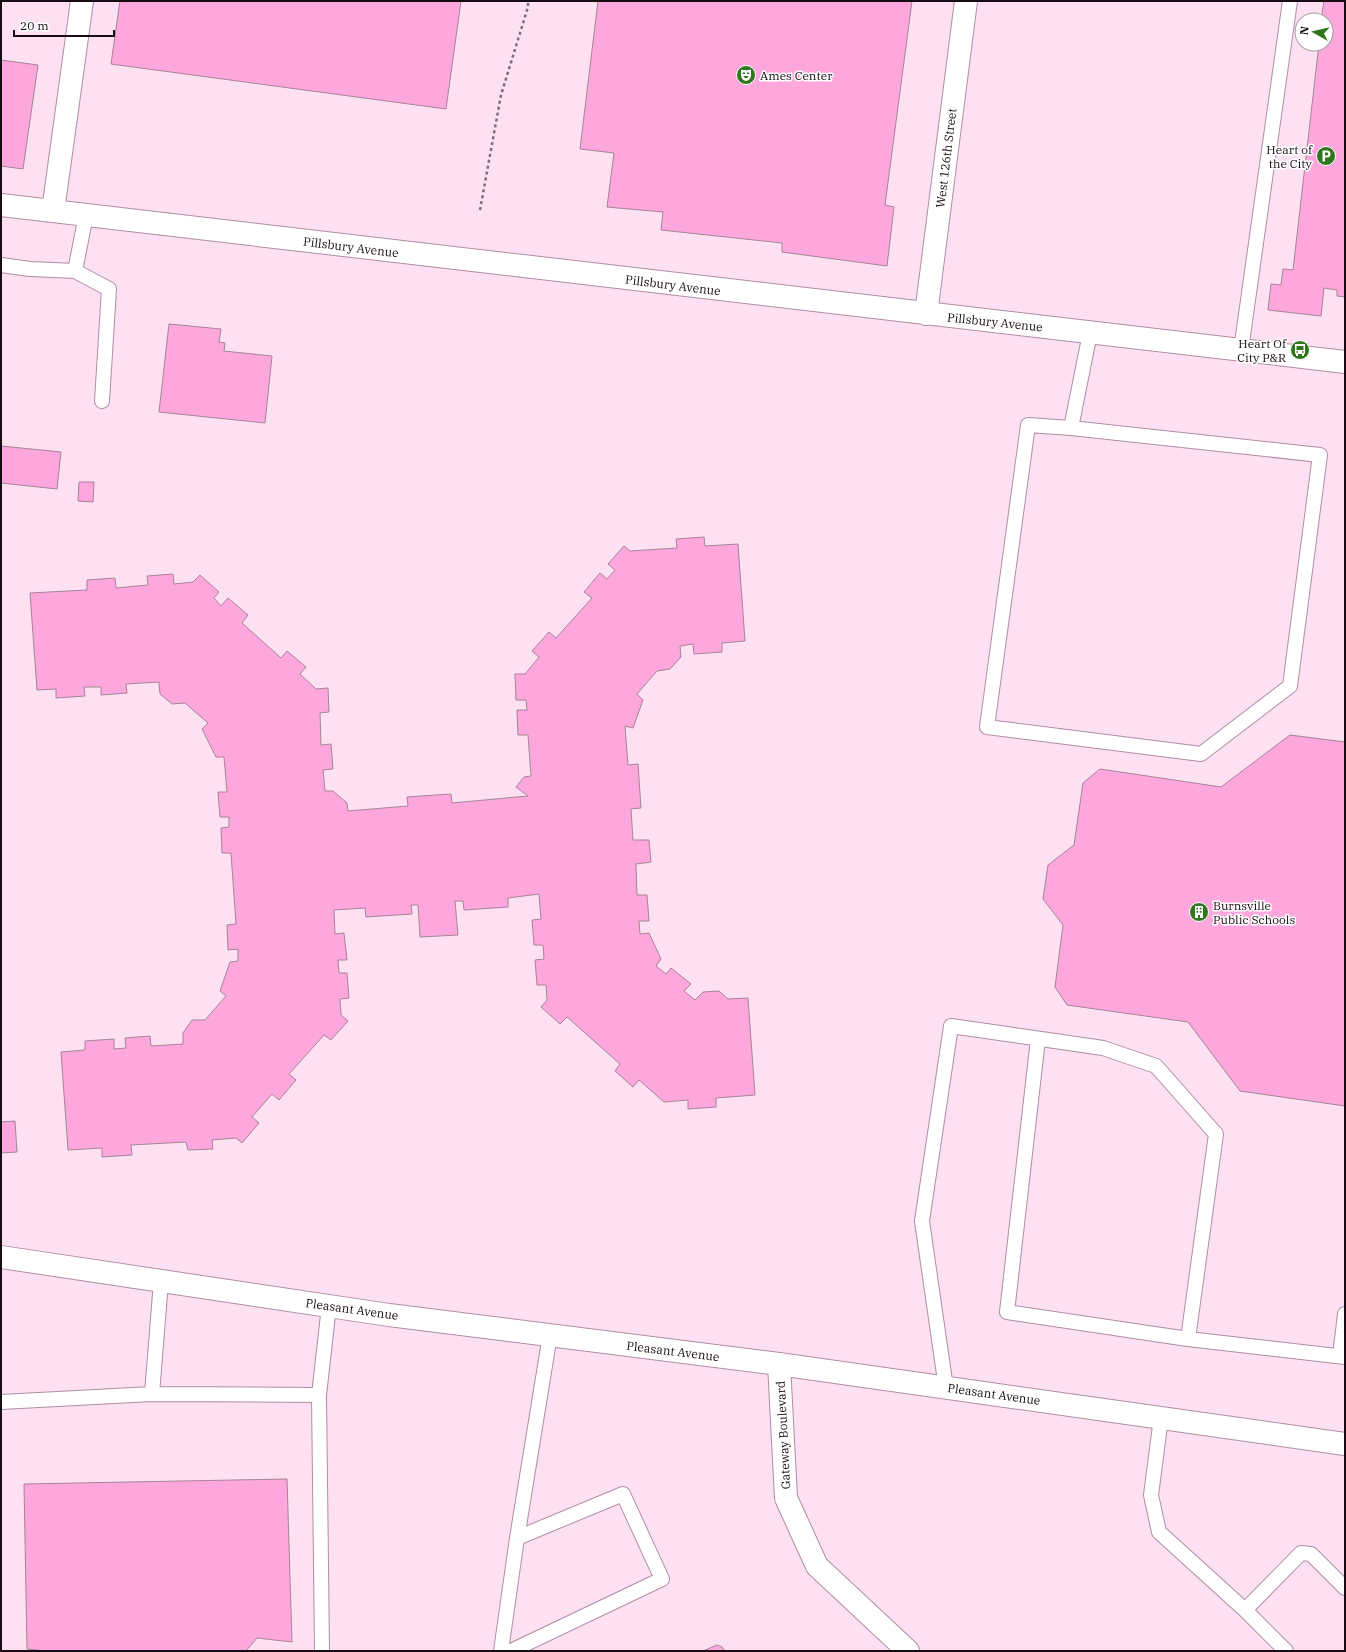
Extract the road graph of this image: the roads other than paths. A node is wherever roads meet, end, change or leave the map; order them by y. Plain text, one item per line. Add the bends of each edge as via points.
1 (82, 1) edge
2 (966, 1) edge
3 (1290, 1) edge
4 (1, 206) edge
5 (52, 212) junction
6 (86, 215) junction
7 (1, 265) edge
8 (75, 271) junction
9 (926, 314) junction
10 (1090, 333) junction
11 (1241, 350) junction
12 (1345, 362) edge
13 (102, 401) dead end
14 (1072, 428) junction
15 (1038, 1039) junction
16 (1, 1258) edge
17 (161, 1281) junction
18 (329, 1306) junction
19 (1345, 1314) edge
20 (550, 1335) junction
21 (1188, 1339) junction
22 (1342, 1356) edge
23 (780, 1364) junction
24 (946, 1388) junction
25 (152, 1394) junction
26 (319, 1396) junction
27 (1, 1402) edge
28 (1161, 1418) junction
29 (1345, 1444) edge
30 (517, 1538) junction
31 (1345, 1588) edge
32 (1245, 1610) junction
33 (322, 1651) edge
34 (501, 1651) edge
35 (511, 1651) edge
36 (908, 1651) edge
37 (1286, 1651) edge

1 - 5 street
2 - 9 street, West 126th Street
3 - 11 lane
4 - 5 street, Pillsbury Avenue
5 - 6 street, Pillsbury Avenue
6 - 8 lane
6 - 9 street, Pillsbury Avenue
7 - 8 lane
8 - 13 lane via 109,289
9 - 10 street, Pillsbury Avenue
10 - 11 street, Pillsbury Avenue
10 - 14 lane
11 - 12 street, Pillsbury Avenue
14 - 14 lane via 1028,425 987,727 1201,754 1290,686 1320,455
15 - 21 lane via 1103,1048 1156,1066 1216,1134
15 - 21 lane via 1007,1312
15 - 24 lane via 951,1026 922,1220
16 - 17 street, Pleasant Avenue
17 - 18 street, Pleasant Avenue
17 - 25 lane
18 - 20 street, Pleasant Avenue
18 - 26 lane
19 - 22 lane
20 - 23 street, Pleasant Avenue
20 - 30 lane
21 - 22 lane
23 - 24 street, Pleasant Avenue
23 - 36 street, Gateway Boulevard via 786,1498 817,1566
24 - 28 street, Pleasant Avenue
25 - 26 lane
25 - 27 lane
26 - 33 lane
28 - 29 street, Pleasant Avenue
28 - 32 lane via 1152,1495 1159,1532
30 - 34 lane
30 - 35 lane via 623,1494 662,1579
31 - 32 lane via 1311,1554 1301,1553
32 - 37 lane

